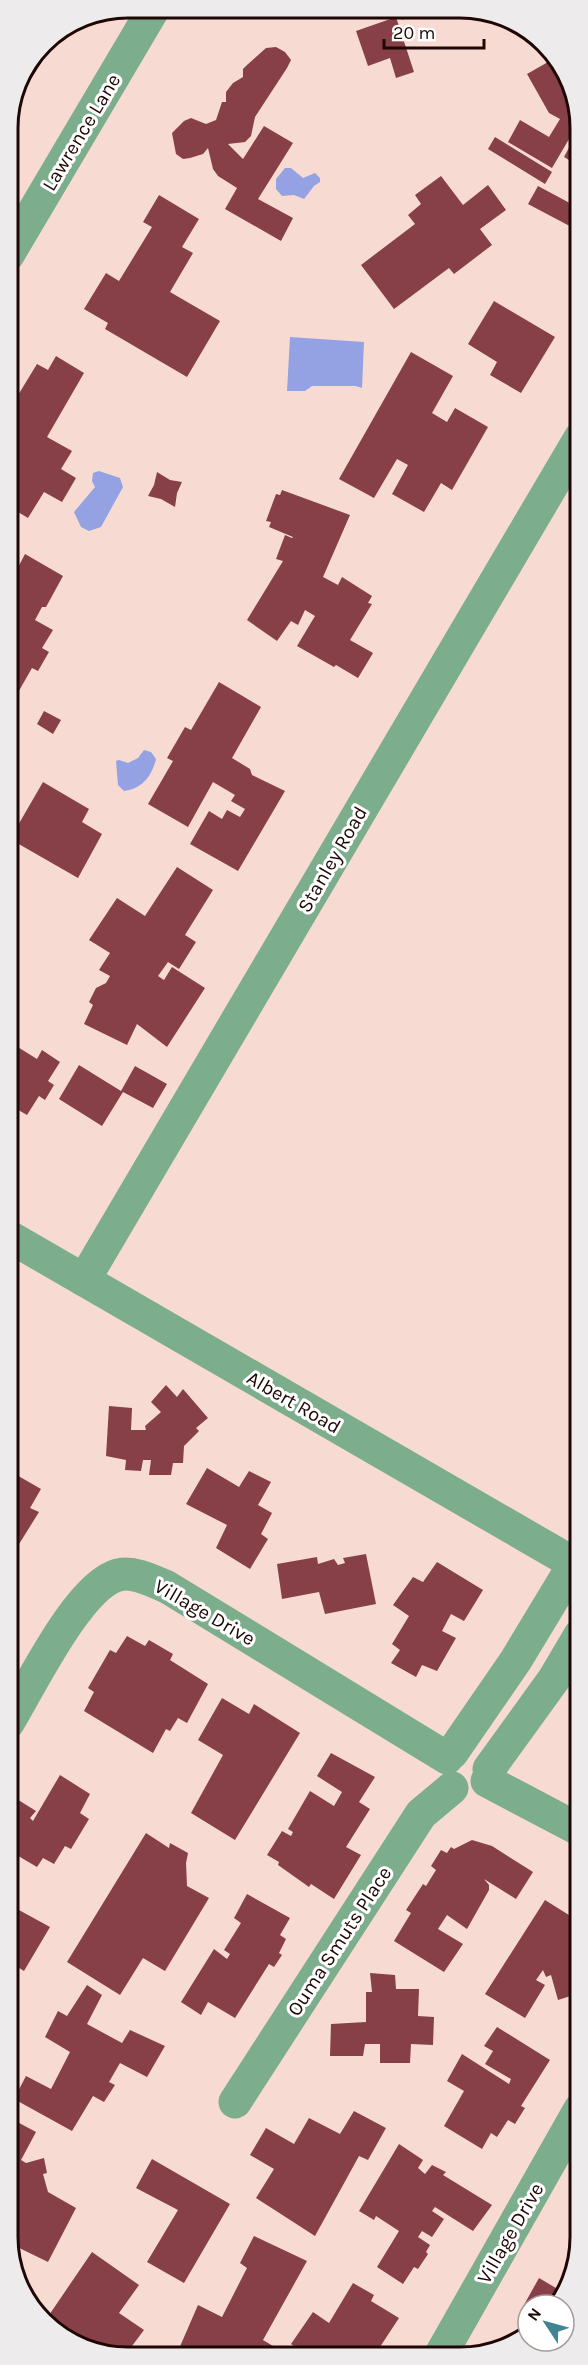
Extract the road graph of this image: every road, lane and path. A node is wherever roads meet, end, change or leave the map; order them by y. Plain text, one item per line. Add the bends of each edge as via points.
1 (148, 18) edge
2 (18, 238) edge
3 (570, 455) edge
4 (18, 1242) edge
5 (84, 1280) junction
6 (570, 1561) edge
7 (570, 1576) edge
8 (570, 1652) edge
9 (18, 1705) edge
10 (450, 1766) junction
11 (488, 1775) junction
12 (570, 1824) edge
13 (235, 2102) dead end
14 (570, 2127) edge
15 (445, 2347) edge

1 - 2 street, Lawrence Lane
3 - 5 street, Stanley Road
4 - 5 street, Albert Road
5 - 6 street, Albert Road
7 - 10 street, Ouma Smuts Place
8 - 11 street
9 - 10 street, Village Drive via 88,1596 104,1581 130,1575 167,1587
10 - 11 street via 461,1792 480,1789
10 - 13 street, Ouma Smuts Place
11 - 12 street
14 - 15 street, Village Drive

